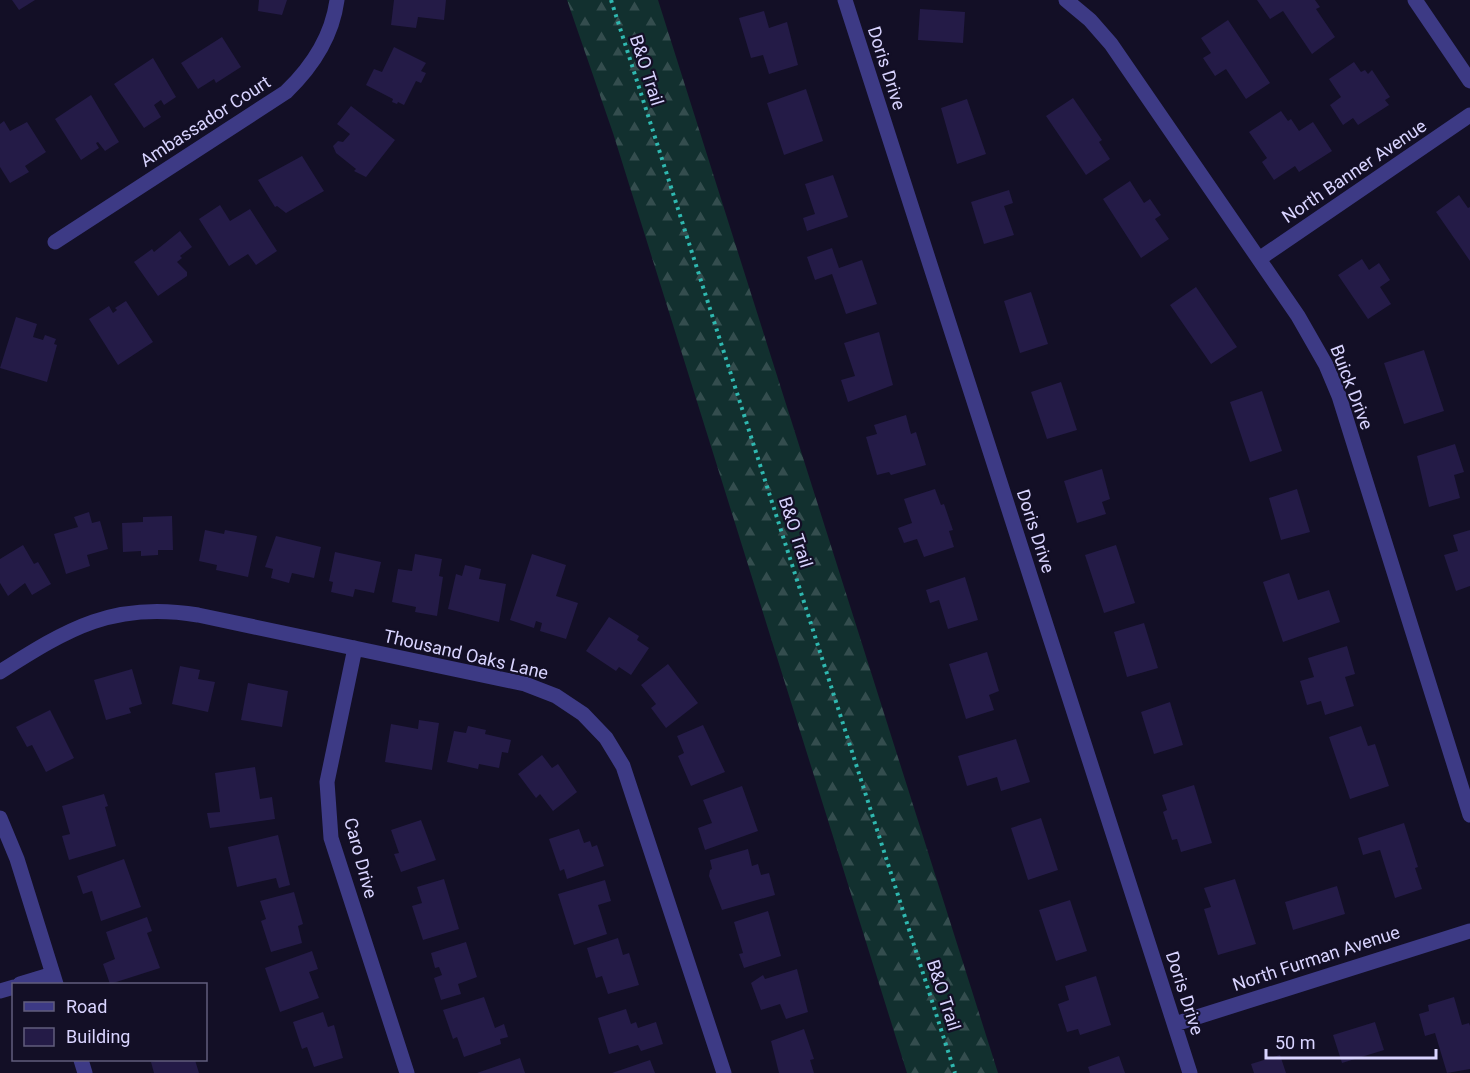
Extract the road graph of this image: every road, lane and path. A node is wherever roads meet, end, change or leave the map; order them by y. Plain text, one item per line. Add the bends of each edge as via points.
1 (337, 0) edge
2 (611, 0) edge
3 (845, 0) edge
4 (1066, 0) edge
5 (1415, 0) edge
6 (1470, 81) edge
7 (1470, 115) edge
8 (55, 242) dead end
9 (1259, 259) junction
10 (354, 648) junction
11 (0, 672) edge
12 (1470, 815) edge
13 (0, 818) edge
14 (1470, 931) edge
15 (55, 979) edge
16 (27, 983) edge
17 (1174, 1024) junction
18 (407, 1073) edge
19 (724, 1073) edge
20 (955, 1073) edge
21 (1190, 1073) edge

1 - 8 street, Ambassador Court via 320,51 285,92
2 - 20 path, B&O Trail
3 - 17 street, Doris Drive
4 - 9 street, Buick Drive via 1111,44
5 - 6 street
7 - 9 street, North Banner Avenue
9 - 12 street, Buick Drive via 1316,345 1339,396
10 - 11 street, Thousand Oaks Lane via 187,613 134,612 72,629
10 - 18 street, Caro Drive via 329,766 331,838
10 - 19 street, Thousand Oaks Lane via 525,684 556,696 592,721 631,786
13 - 15 street
14 - 17 street, North Furman Avenue
15 - 16 street
17 - 21 street, Doris Drive

